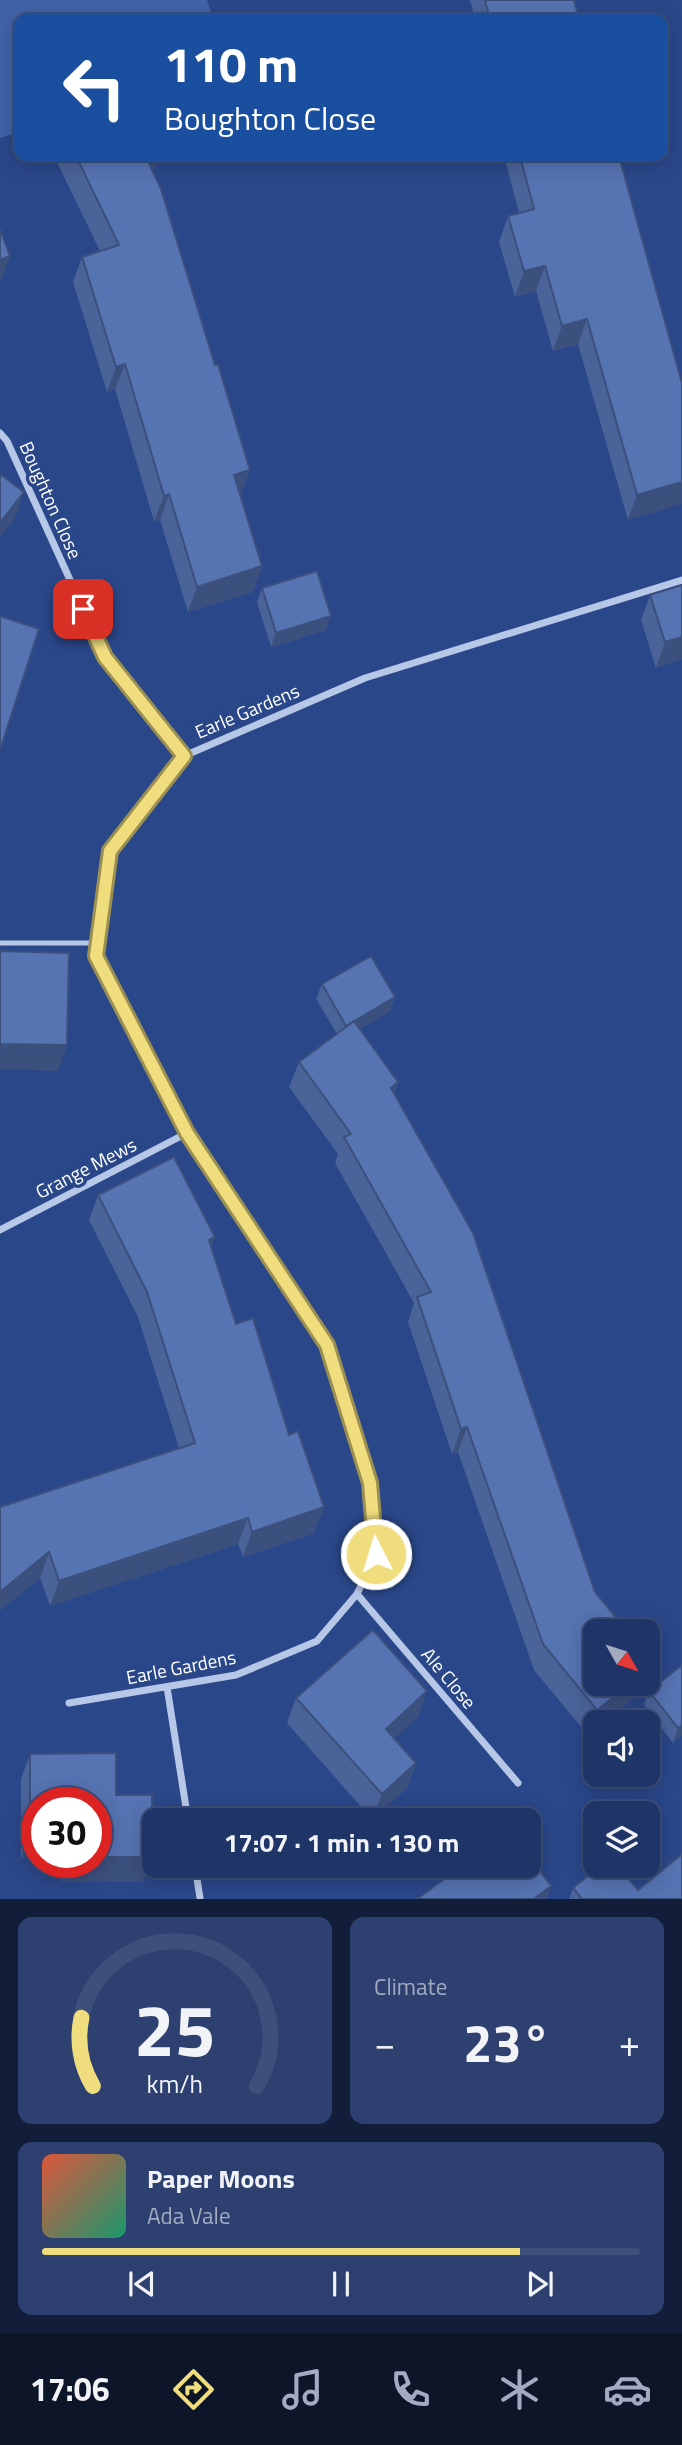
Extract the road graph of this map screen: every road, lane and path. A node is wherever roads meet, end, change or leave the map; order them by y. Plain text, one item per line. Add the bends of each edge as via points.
1 (0, 433) edge
2 (682, 580) edge
3 (184, 756) junction
4 (0, 943) edge
5 (98, 943) junction
6 (187, 1133) junction
7 (0, 1230) edge
8 (357, 1594) junction
9 (167, 1687) junction
10 (69, 1703) dead end
11 (518, 1783) dead end
12 (186, 1808) edge
13 (197, 1878) edge
14 (200, 1898) edge

1 - 3 street, Boughton Close via 105,657
2 - 3 street, Earle Gardens via 365,678
3 - 5 street, Earle Gardens via 110,851
4 - 5 lane
5 - 6 street, Earle Gardens via 96,956
6 - 7 street, Grange Mews
6 - 8 street, Earle Gardens via 327,1345 370,1483 376,1554
8 - 9 street, Earle Gardens via 317,1641 236,1675
8 - 11 street, Ale Close
9 - 10 street, Earle Gardens
9 - 12 street
13 - 14 street

